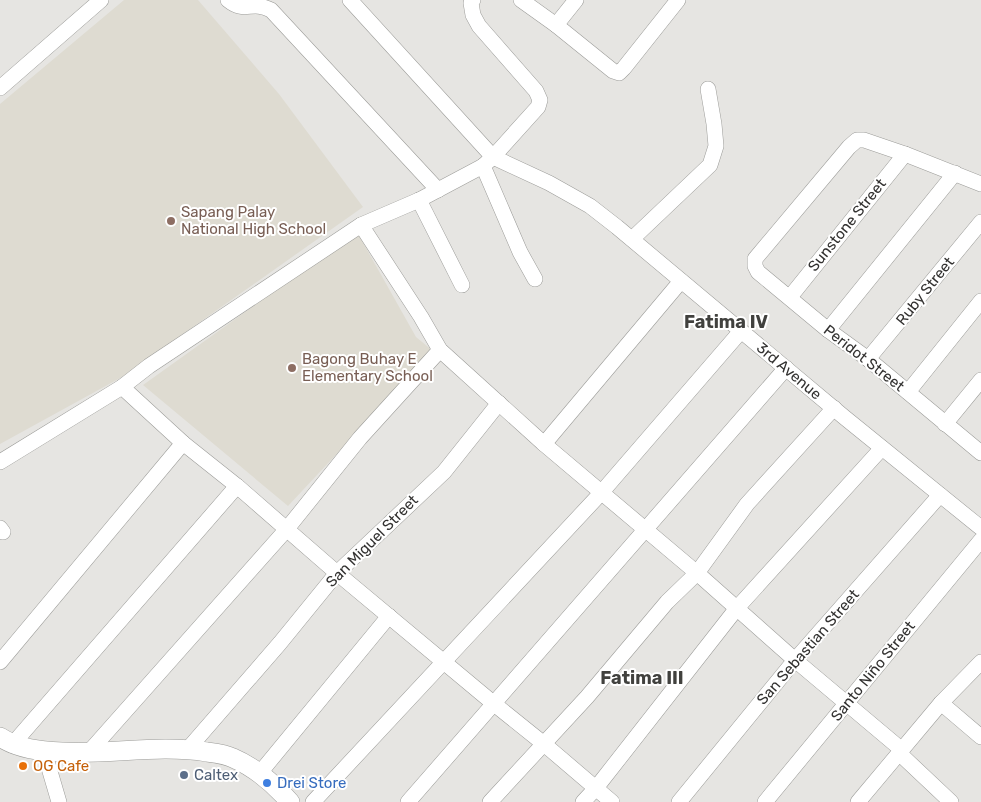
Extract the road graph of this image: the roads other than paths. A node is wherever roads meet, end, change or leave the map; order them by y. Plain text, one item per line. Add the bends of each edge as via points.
1 (101, 0) edge
2 (228, 0) edge
3 (350, 0) edge
4 (473, 0) edge
5 (521, 0) edge
6 (576, 0) edge
7 (678, 0) edge
8 (556, 25) junction
9 (0, 88) edge
10 (708, 89) dead end
11 (905, 154) junction
12 (488, 161) junction
13 (955, 174) junction
14 (981, 184) edge
15 (438, 190) junction
16 (419, 200) junction
17 (981, 222) edge
18 (361, 225) junction
19 (632, 239) junction
20 (535, 279) dead end
21 (681, 281) junction
22 (462, 285) dead end
23 (790, 297) junction
24 (981, 301) edge
25 (828, 330) junction
26 (741, 331) junction
27 (440, 350) junction
28 (868, 359) junction
29 (786, 368) junction
30 (979, 385) edge
31 (122, 387) junction
32 (908, 392) junction
33 (499, 403) junction
34 (834, 408) junction
35 (946, 424) junction
36 (183, 443) junction
37 (544, 444) junction
38 (882, 448) junction
39 (981, 453) edge
40 (0, 462) edge
41 (237, 486) junction
42 (601, 493) junction
43 (940, 495) junction
44 (981, 528) edge
45 (645, 529) junction
46 (286, 530) junction
47 (981, 540) edge
48 (697, 572) junction
49 (337, 573) junction
50 (737, 608) junction
51 (389, 616) junction
52 (795, 660) junction
53 (0, 662) edge
54 (981, 662) edge
55 (445, 663) junction
56 (941, 702) junction
57 (493, 703) junction
58 (848, 703) junction
59 (981, 737) edge
60 (6, 741) edge
61 (544, 744) junction
62 (188, 749) junction
63 (44, 751) junction
64 (89, 752) junction
65 (900, 752) junction
66 (259, 774) junction
67 (596, 788) junction
68 (59, 802) edge
69 (290, 802) edge
70 (313, 802) edge
71 (408, 802) edge
72 (490, 802) edge
73 (583, 802) edge
74 (612, 802) edge
75 (679, 802) edge
76 (764, 802) edge
77 (858, 802) edge
78 (951, 802) edge

1 - 9 street
2 - 15 street via 242,6 263,4 271,10
3 - 12 street
4 - 12 street via 473,15 479,26 536,91 540,100 538,107
5 - 8 street
6 - 8 street
7 - 8 street via 619,73
10 - 19 street via 716,146 710,165
11 - 13 street
11 - 23 street, Sunstone Street
11 - 23 street, Peridot Street via 858,140 755,259 754,266 758,272
12 - 15 street
12 - 19 street, 3rd Avenue via 549,184 590,206
12 - 20 street via 520,252
13 - 14 street
13 - 25 street
15 - 16 street
16 - 18 street
16 - 22 street
17 - 28 street, Ruby Street
18 - 27 street
18 - 31 street via 148,366
19 - 21 street, 3rd Avenue
21 - 26 street, 3rd Avenue
21 - 37 street
23 - 25 street, Peridot Street
24 - 32 street
25 - 28 street, Peridot Street
26 - 29 street, 3rd Avenue
26 - 42 street
27 - 33 street
27 - 46 street via 360,438
28 - 32 street, Peridot Street
29 - 34 street, 3rd Avenue
29 - 45 street
30 - 35 street
31 - 36 street
31 - 40 street
32 - 35 street, Peridot Street
33 - 37 street
33 - 49 street, San Miguel Street via 444,472
34 - 38 street, 3rd Avenue
34 - 48 street via 746,504
35 - 39 street, Peridot Street
36 - 41 street
36 - 53 street
37 - 42 street
38 - 43 street, 3rd Avenue
38 - 50 street
41 - 46 street
41 - 60 street
42 - 45 street
42 - 55 street
43 - 44 street, 3rd Avenue
43 - 52 street, San Sebastian Street
45 - 48 street
45 - 57 street
46 - 49 street
46 - 64 street
47 - 58 street, Santo Niño Street
48 - 50 street
48 - 61 street
49 - 51 street
49 - 62 street, San Miguel Street
50 - 52 street
50 - 67 street
51 - 55 street
51 - 66 street
52 - 58 street
52 - 75 street, San Sebastian Street
54 - 56 street
55 - 57 street
55 - 70 street
56 - 59 street
56 - 65 street
57 - 61 street
57 - 71 street
58 - 65 street
58 - 76 street, Santo Niño Street
60 - 63 main road
61 - 67 street
61 - 72 street
62 - 64 main road
62 - 66 main road via 232,757
63 - 64 main road
63 - 68 street
65 - 77 street
65 - 78 street
66 - 69 main road
67 - 73 street
67 - 74 street

